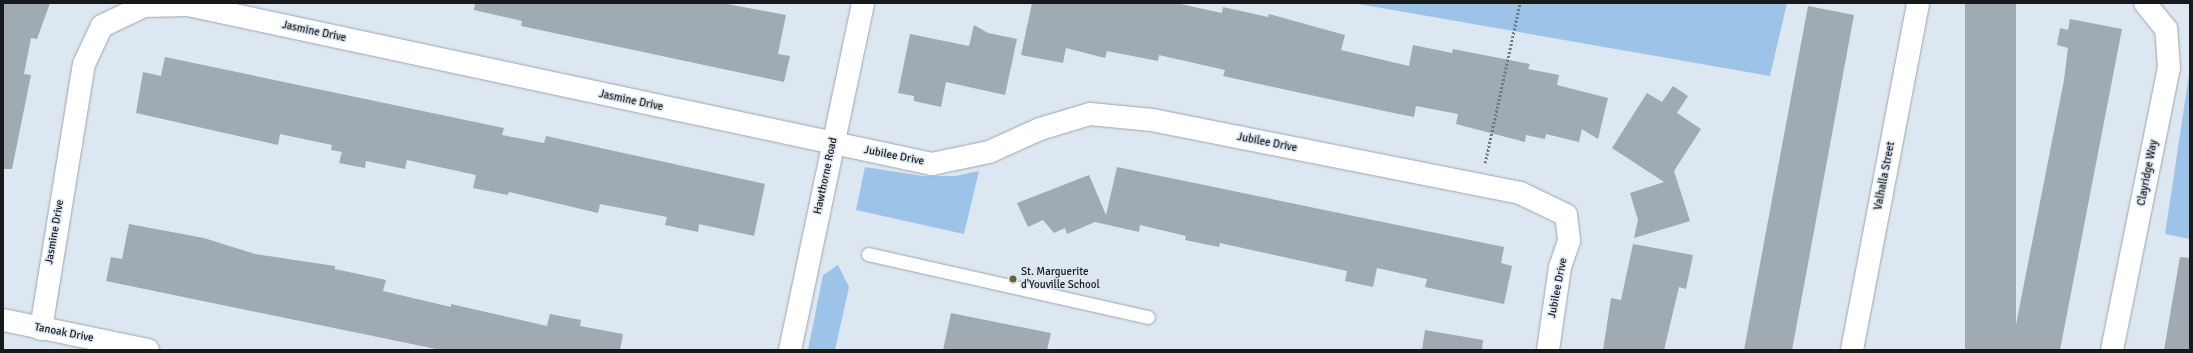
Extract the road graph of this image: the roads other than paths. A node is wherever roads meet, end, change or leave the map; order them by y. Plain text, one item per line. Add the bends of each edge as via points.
1 (863, 3) edge
2 (1918, 3) edge
3 (2145, 3) edge
4 (833, 144) junction
5 (868, 254) dead end
6 (1148, 317) dead end
7 (3, 320) edge
8 (41, 329) junction
9 (148, 350) edge
10 (790, 350) edge
11 (1548, 350) edge
12 (1852, 350) edge
13 (2112, 350) edge

1 - 4 street, Hawthorne Road
2 - 12 street, Valhalla Street
3 - 13 street, Clayridge Way via 2166,29 2170,68
4 - 8 street, Jasmine Drive via 188,5 144,6 102,26 84,64
4 - 10 street, Hawthorne Road
4 - 11 street, Jubilee Drive via 932,164 989,152 1040,129 1090,114 1152,120 1520,193 1566,215 1569,241 1560,267
5 - 6 lane
7 - 8 street, Tanoak Drive
8 - 9 street, Tanoak Drive

